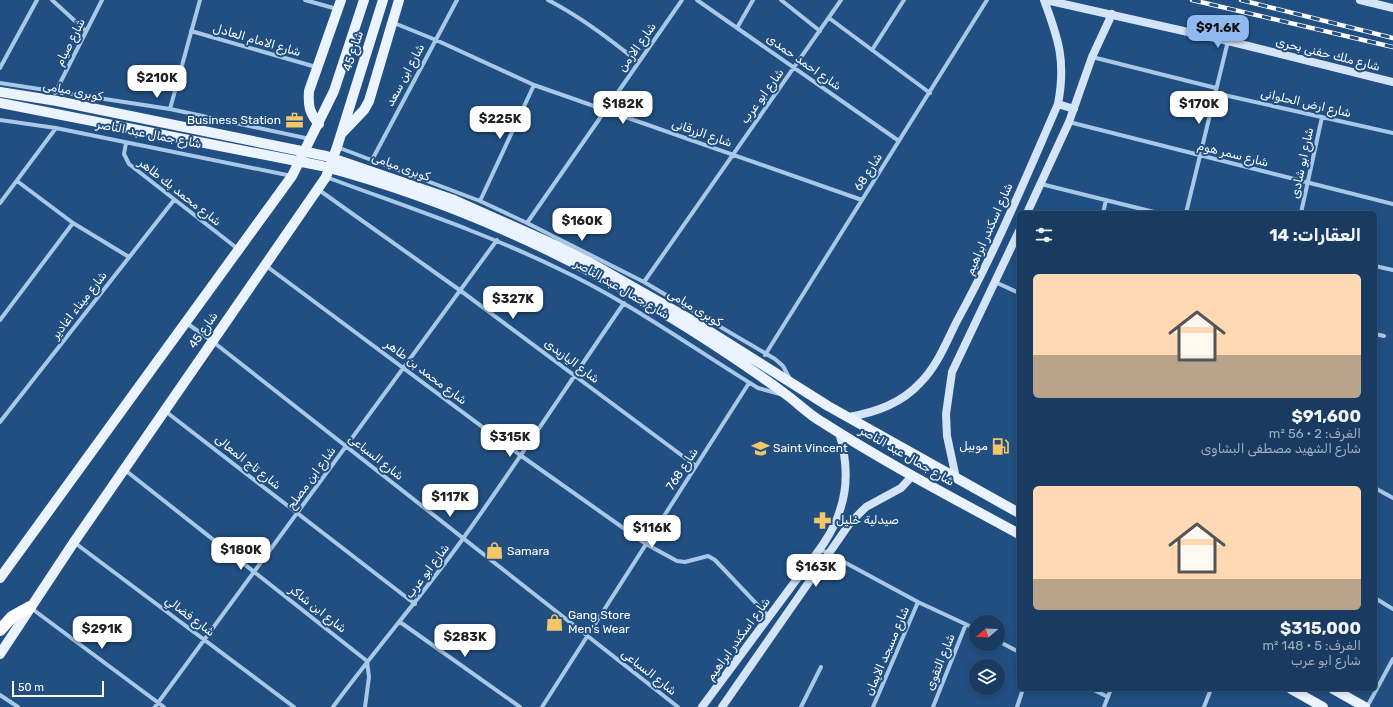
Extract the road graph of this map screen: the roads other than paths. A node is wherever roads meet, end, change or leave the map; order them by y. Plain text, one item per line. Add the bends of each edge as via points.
1 (37, 0) edge
2 (52, 0) edge
3 (102, 0) edge
4 (200, 0) edge
5 (305, 0) edge
6 (364, 0) edge
7 (383, 0) edge
8 (399, 0) edge
9 (457, 0) edge
10 (548, 0) edge
11 (682, 0) edge
12 (697, 0) edge
13 (753, 0) edge
14 (781, 0) edge
15 (841, 0) edge
16 (904, 0) edge
17 (987, 0) edge
18 (1045, 0) edge
19 (1360, 0) edge
20 (339, 5) edge
21 (1393, 8) edge
22 (1112, 14) junction
23 (829, 18) junction
24 (393, 23) junction
25 (737, 28) junction
26 (86, 31) junction
27 (191, 31) junction
28 (820, 31) junction
29 (436, 40) junction
30 (1228, 41) junction
31 (872, 50) junction
32 (1092, 57) junction
33 (638, 62) junction
34 (0, 68) edge
35 (318, 68) junction
36 (795, 68) junction
37 (1393, 82) edge
38 (0, 83) edge
39 (534, 85) junction
40 (1215, 90) junction
41 (0, 92) edge
42 (55, 93) junction
43 (930, 93) junction
44 (0, 103) edge
45 (1058, 104) junction
46 (170, 109) junction
47 (1074, 109) junction
48 (606, 110) junction
49 (1322, 117) junction
50 (0, 120) edge
51 (1069, 122) junction
52 (319, 124) junction
53 (56, 128) junction
54 (1393, 133) edge
55 (340, 135) junction
56 (310, 140) junction
57 (899, 141) junction
58 (126, 143) junction
59 (337, 147) junction
60 (732, 154) junction
61 (1200, 156) junction
62 (372, 160) junction
63 (292, 176) junction
64 (326, 177) junction
65 (17, 181) junction
66 (1308, 183) junction
67 (1041, 184) junction
68 (318, 189) junction
69 (174, 200) junction
70 (862, 200) junction
71 (1106, 200) junction
72 (480, 201) junction
73 (0, 203) edge
74 (1393, 204) edge
75 (1028, 211) edge
76 (1103, 211) edge
77 (1150, 211) edge
78 (1186, 211) edge
79 (1301, 211) edge
80 (73, 223) junction
81 (527, 223) junction
82 (1017, 235) edge
83 (497, 240) junction
84 (238, 249) junction
85 (129, 257) junction
86 (264, 265) junction
87 (1377, 266) edge
88 (1393, 270) edge
89 (644, 282) junction
90 (995, 282) junction
91 (461, 291) junction
92 (1017, 292) edge
93 (624, 303) junction
94 (0, 320) edge
95 (185, 322) junction
96 (1377, 334) edge
97 (1384, 336) dead end
98 (212, 340) junction
99 (762, 359) junction
100 (404, 368) junction
101 (752, 370) joint
102 (575, 375) junction
103 (749, 383) junction
104 (786, 394) junction
105 (164, 410) junction
106 (850, 417) junction
107 (0, 422) edge
108 (839, 432) junction
109 (346, 447) junction
110 (520, 455) junction
111 (696, 466) junction
112 (124, 469) junction
113 (912, 476) junction
114 (956, 478) junction
115 (1377, 489) edge
116 (1393, 498) edge
117 (1017, 512) edge
118 (298, 513) junction
119 (1017, 533) edge
120 (463, 539) junction
121 (74, 542) junction
122 (646, 544) junction
123 (819, 548) junction
124 (828, 553) junction
125 (254, 571) junction
126 (0, 578) edge
127 (1377, 599) edge
128 (918, 602) junction
129 (415, 604) junction
130 (30, 607) junction
131 (1393, 609) edge
132 (769, 617) junction
133 (400, 622) junction
134 (966, 624) junction
135 (969, 626) edge
136 (0, 630) edge
137 (587, 636) junction
138 (204, 640) junction
139 (1005, 645) edge
140 (1017, 651) edge
141 (0, 654) edge
142 (1393, 659) edge
143 (368, 660) junction
144 (821, 667) dead end
145 (1377, 687) edge
146 (1022, 691) edge
147 (1096, 691) edge
148 (1110, 691) edge
149 (1210, 691) edge
150 (1295, 691) edge
151 (1337, 691) edge
152 (1375, 691) edge
153 (0, 695) edge
154 (1108, 697) junction
155 (158, 703) junction
156 (18, 707) edge
157 (154, 707) edge
158 (164, 707) edge
159 (294, 707) edge
160 (333, 707) edge
161 (365, 707) edge
162 (520, 707) edge
163 (542, 707) edge
164 (678, 707) edge
165 (702, 707) edge
166 (722, 707) edge
167 (801, 707) edge
168 (874, 707) edge
169 (933, 707) edge
170 (1017, 707) edge
171 (1104, 707) edge
172 (1204, 707) edge
173 (1323, 707) edge
174 (1366, 707) edge

1 - 34 street
2 - 26 street
3 - 26 street, شارع صيام
4 - 27 street
5 - 20 street
6 - 52 main road, شارع 45 via 334,90
7 - 55 main road, شارع 45
8 - 24 main road
9 - 29 street, شارع ابن سعد
10 - 33 street via 604,34
11 - 33 street, شارع الارمن
12 - 25 street, شارع احمد حمدى
13 - 25 street
14 - 28 street
15 - 23 street, شارع ابو عرب
16 - 31 street
17 - 43 street, شارع 68
18 - 22 street, شارع ملك حفنى بحرى
18 - 45 street, شارع اسكندر ابراهيم via 1059,42 1062,63 1062,84
19 - 21 street
20 - 35 main road
22 - 30 street, شارع ملك حفنى بحرى
22 - 32 street
23 - 28 street, شارع ابو عرب
23 - 31 street
24 - 29 street, شارع الزرقانى
24 - 55 main road via 369,101 364,110
25 - 36 street, شارع احمد حمدى
26 - 42 street, شارع صيام
27 - 35 street, شارع الامام العادل
27 - 46 street
28 - 36 street, شارع ابو عرب
29 - 39 street, شارع الزرقانى
29 - 62 street, شارع ابن سعد
30 - 37 street, شارع ملك حفنى بحرى
30 - 40 street
31 - 43 street
32 - 40 street, شارع ارض الحلوانى
32 - 47 street
33 - 48 street, شارع الارمن
35 - 52 main road via 309,91 308,104 311,116
36 - 57 street, شارع احمد حمدى
36 - 60 street, شارع ابو عرب
38 - 42 street, شارع جمال عبد الناصر
39 - 48 street, شارع الزرقانى
39 - 72 street
40 - 49 street, شارع ارض الحلوانى
40 - 61 street
41 - 99 main road, كوبرى ميامى via 58,101 312,153 356,165 454,200 554,245
42 - 46 street, شارع جمال عبد الناصر
43 - 57 street, شارع 68
44 - 101 main road, كوبرى ميامى via 322,166 451,208 588,271 687,328
45 - 47 street
45 - 106 street, شارع اسكندر ابراهيم via 984,271 934,365 922,381 901,399 870,414
46 - 56 street, شارع جمال عبد الناصر
47 - 51 street
48 - 60 street, شارع الزرقانى
48 - 81 street, شارع الارمن
49 - 54 street, شارع ارض الحلوانى
49 - 66 street, شارع ابو شادى
50 - 53 street, شارع جمال عبد الناصر
51 - 61 street, شارع سمر هوم
51 - 67 street
52 - 56 main road, شارع 45
53 - 58 street, شارع جمال عبد الناصر
53 - 65 street
55 - 59 main road, شارع 45
56 - 63 main road, شارع 45
57 - 70 street, شارع 68
58 - 63 street, شارع جمال عبد الناصر
58 - 69 street, شارع محمد بك طاهر via 124,154 129,164
59 - 62 street, شارع جمال عبد الناصر
59 - 64 main road, شارع 45
60 - 70 street, شارع الزرقانى
60 - 89 street, شارع ابو عرب
61 - 66 street, شارع سمر هوم
61 - 78 street
62 - 72 street, شارع جمال عبد الناصر
63 - 84 main road, شارع 45
64 - 68 main road, شارع 45
64 - 83 street, شارع جمال عبد الناصر
65 - 73 street
65 - 80 street
66 - 74 street, شارع سمر هوم
66 - 79 street, شارع ابو شادى
67 - 71 street
67 - 75 street
68 - 86 main road, شارع 45
68 - 91 street, شارع اليازيدى
69 - 84 street, شارع محمد بك طاهر
69 - 85 street, شارع ميناء اغادير
70 - 99 street, شارع 68
71 - 76 street
71 - 77 street
72 - 81 street, شارع جمال عبد الناصر
80 - 85 street
80 - 94 street
81 - 89 street, شارع جمال عبد الناصر
82 - 90 street
83 - 91 street, شارع ابن مصلح
83 - 93 street, شارع جمال عبد الناصر via 558,268
84 - 95 main road, شارع 45
85 - 107 street, شارع ميناء اغادير
86 - 98 main road, شارع 45
86 - 100 street, شارع محمد بن طاهر
87 - 88 street
89 - 99 street, شارع جمال عبد الناصر
90 - 92 street
90 - 114 street via 950,379 946,414 947,436
91 - 100 street, شارع ابن مصلح
91 - 102 street, شارع اليازيدى
93 - 102 street, شارع ابو عرب
93 - 103 street, شارع جمال عبد الناصر
95 - 98 street, شارع السباعى
95 - 126 main road, شارع 45
96 - 97 street
98 - 105 main road, شارع 45
98 - 109 street, شارع السباعى
99 - 106 main road, شارع جمال عبد الناصر via 793,385
100 - 109 street, شارع ابن مصلح
100 - 110 street, شارع محمد بن طاهر
101 - 104 main road, شارع جمال عبد الناصر
102 - 110 street, شارع ابو عرب
102 - 111 street, شارع اليازيدى
103 - 104 street, شارع جمال عبد الناصر via 765,391
103 - 111 street, شارع 768
104 - 108 main road, شارع جمال عبد الناصر via 820,421
105 - 112 main road, شارع 45
105 - 118 street, شارع تاج المعالى
106 - 114 main road, شارع جمال عبد الناصر
108 - 113 main road, شارع جمال عبد الناصر
108 - 123 street, شارع اسكندر ابراهيم via 845,452 845,492 840,512
109 - 118 street, شارع ابن مصلح
109 - 120 street, شارع السباعى
110 - 120 street, شارع ابو عرب
110 - 122 street, شارع محمد بن طاهر
111 - 122 street, شارع 768
112 - 121 main road, شارع 45
112 - 125 street, شارع ابن شاكر
113 - 119 main road, شارع جمال عبد الناصر
113 - 124 street, شارع اسكندر ابراهيم via 901,488 857,514
114 - 117 main road, شارع جمال عبد الناصر
115 - 116 street
118 - 125 street, شارع ابن مصلح
118 - 129 street, شارع تاج المعالى
120 - 129 street, شارع ابو عرب
120 - 137 street, شارع السباعى
121 - 130 main road, شارع 45
121 - 138 street, شارع فضالي
122 - 132 street, شارع محمد بن طاهر via 677,561 685,562 708,556 715,560
122 - 137 street, شارع 768
123 - 124 street
123 - 132 street, شارع اسكندر ابراهيم
124 - 128 street
124 - 166 street, شارع اسكندر ابراهيم
125 - 138 street, شارع ابن مصلح
125 - 143 street, شارع ابن شاكر
127 - 131 street
128 - 134 street
128 - 168 street, شارع مسجد الايمان
129 - 133 street, شارع ابو عرب
130 - 136 highway via 12,617
130 - 141 main road, شارع 45
130 - 155 street
132 - 165 street, شارع اسكندر ابراهيم
133 - 143 street, شارع ابو عرب
133 - 162 street
134 - 135 street
134 - 169 street, شارع التقوى
137 - 163 street, شارع 768
137 - 164 street, شارع السباعى
138 - 155 street, شارع ابن مصلح
138 - 159 street, شارع فضالي
139 - 140 street
142 - 145 street
143 - 160 street, شارع ابو عرب
143 - 161 street via 369,677
144 - 167 street
146 - 170 street
147 - 154 street
148 - 154 street
149 - 172 street
150 - 173 main road
151 - 174 main road
152 - 174 street
153 - 156 street
154 - 171 street
155 - 157 street, شارع ابن مصلح
155 - 158 street

